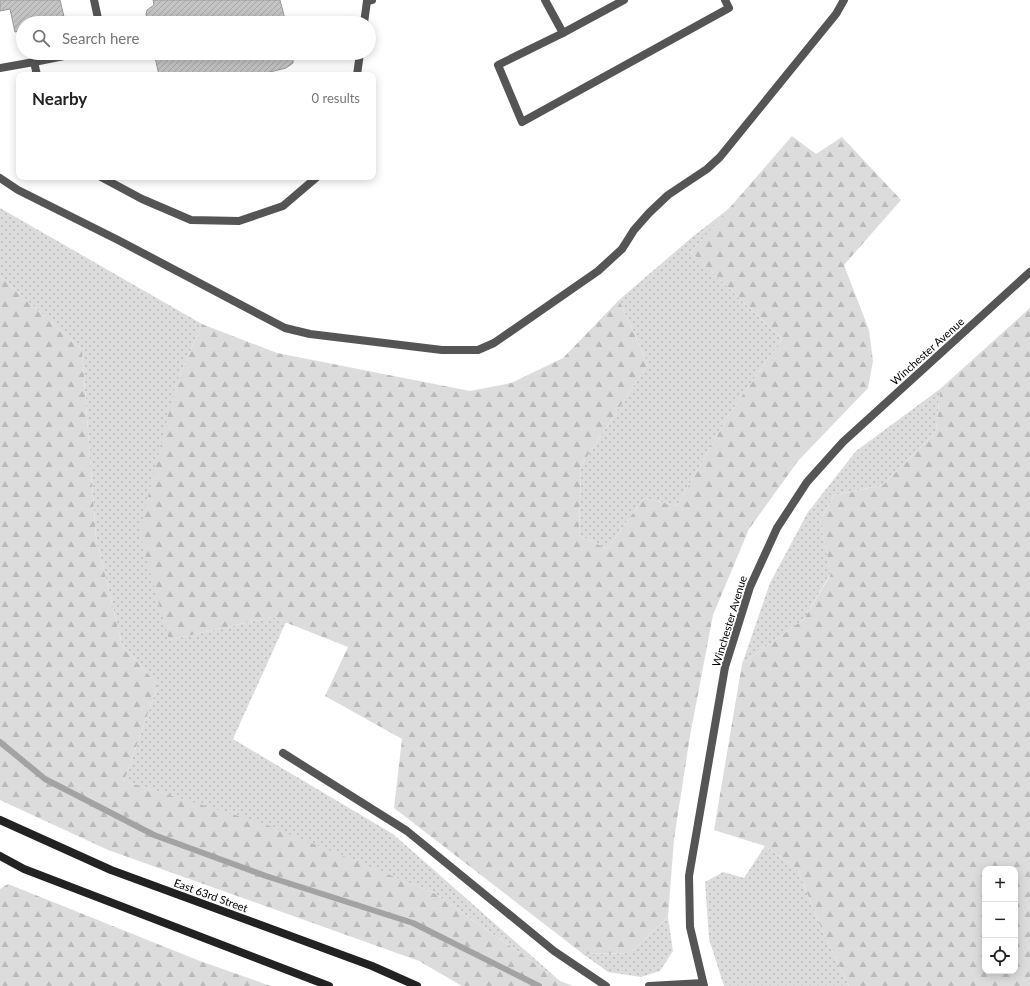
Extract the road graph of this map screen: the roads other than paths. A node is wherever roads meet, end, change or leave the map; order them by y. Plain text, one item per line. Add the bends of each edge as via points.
1 (94, 0) edge
2 (545, 0) edge
3 (624, 0) edge
4 (725, 0) edge
5 (844, 0) edge
6 (369, 1) edge
7 (97, 16) edge
8 (366, 16) edge
9 (563, 33) junction
10 (44, 60) edge
11 (359, 60) edge
12 (34, 62) junction
13 (0, 68) edge
14 (36, 72) edge
15 (357, 72) edge
16 (0, 178) edge
17 (107, 180) edge
18 (313, 180) edge
19 (1030, 272) edge
20 (283, 753) dead end
21 (0, 820) edge
22 (0, 856) edge
23 (704, 985) edge
24 (329, 986) edge
25 (417, 986) edge
26 (606, 986) edge
27 (649, 986) edge

1 - 7 street
2 - 9 street
3 - 9 street
4 - 9 street via 729,8 522,122 498,65
5 - 16 street via 836,14 720,157 659,204 634,230 622,249 598,271 494,343 478,350 442,350 310,334 285,328 18,190
6 - 8 street
10 - 12 street
11 - 15 street
12 - 13 street
12 - 14 street
17 - 18 street via 142,199 191,220 239,221 283,206
19 - 23 street, Winchester Avenue via 843,442 807,482 777,528 753,580 725,667 689,876 690,927
20 - 26 street via 407,831 554,951
21 - 25 main road, East 63rd Street via 111,870 372,966
22 - 24 main road via 24,869
23 - 27 street

